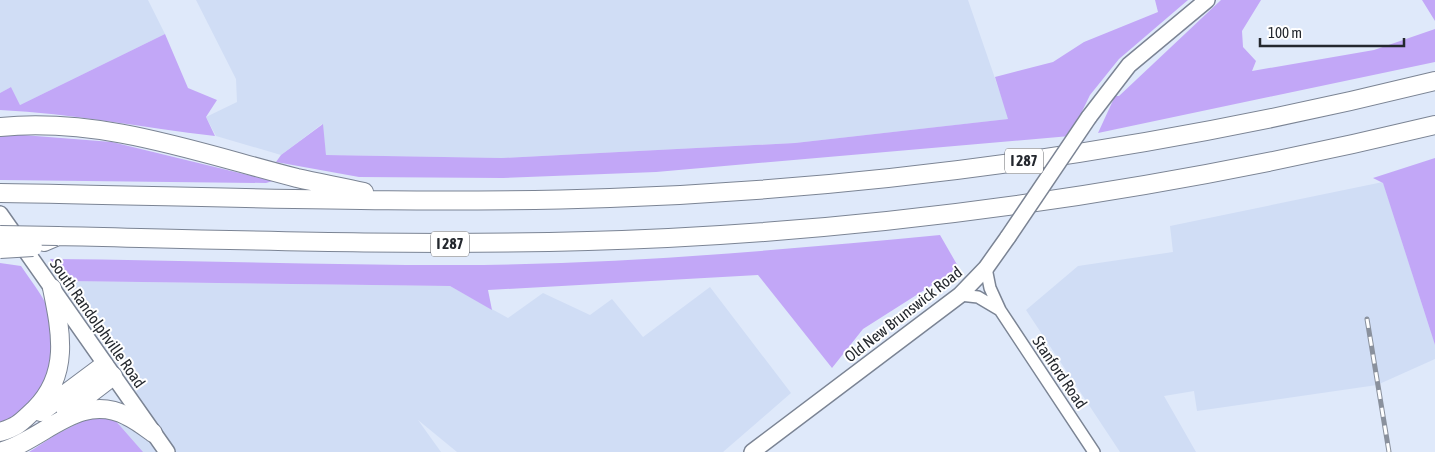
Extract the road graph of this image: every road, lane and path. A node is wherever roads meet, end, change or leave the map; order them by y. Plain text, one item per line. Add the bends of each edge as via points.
1 (1207, 0) edge
2 (1435, 81) edge
3 (5, 125) edge
4 (1435, 125) edge
5 (0, 193) edge
6 (401, 200) junction
7 (0, 214) edge
8 (0, 235) edge
9 (58, 236) junction
10 (0, 248) edge
11 (986, 268) junction
12 (52, 288) junction
13 (960, 295) junction
14 (1000, 310) junction
15 (108, 370) junction
16 (62, 419) junction
17 (22, 423) junction
18 (0, 432) edge
19 (153, 432) junction
20 (0, 452) edge
21 (167, 452) edge
22 (752, 452) edge
23 (1094, 452) edge

1 - 11 main road, Old New Brunswick Road, bridge via 1129,65 1089,117
2 - 6 highway, I 287 via 1316,109 1141,143 871,179 644,196
3 - 6 highway via 74,127 138,135 297,178
4 - 9 highway, I 287 via 1270,161 1114,190 957,212 764,231 590,241 428,244
5 - 6 highway, I 287
7 - 12 main road, South Randolphville Road
8 - 9 highway, I 287, bridge
9 - 10 highway, bridge via 33,247
11 - 13 main road, Old New Brunswick Road
11 - 14 street, Stanford Road via 990,288
12 - 15 main road, South Randolphville Road
12 - 17 highway via 62,337 59,367 51,388
13 - 14 street, Stanford Road via 978,297
13 - 22 main road, Old New Brunswick Road
14 - 23 street, Stanford Road
15 - 16 highway
15 - 17 highway
15 - 19 main road, South Randolphville Road
16 - 19 highway via 100,408 127,416
16 - 20 highway via 28,441
17 - 18 highway
19 - 21 main road, South Randolphville Road

